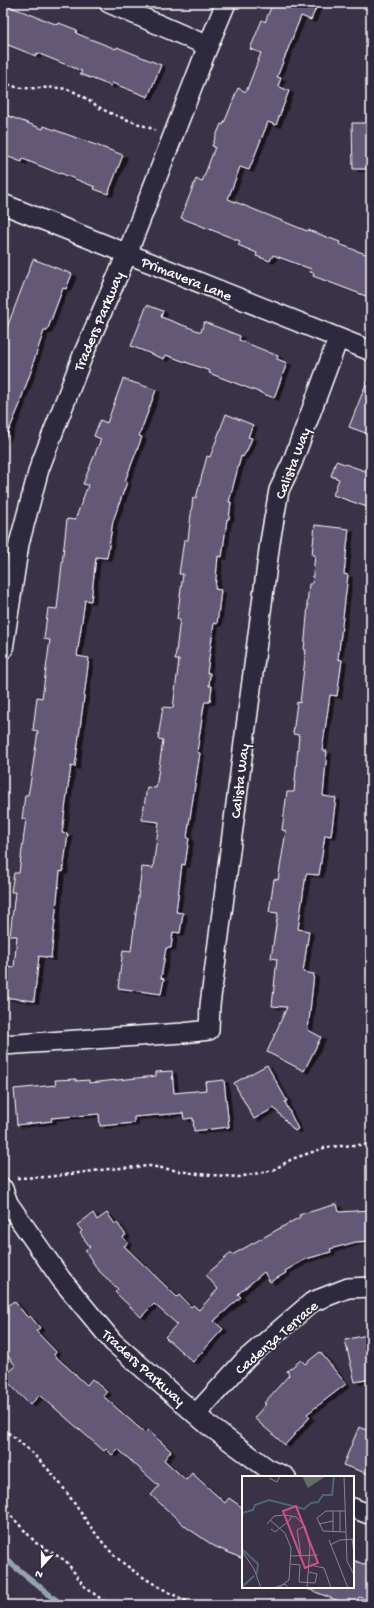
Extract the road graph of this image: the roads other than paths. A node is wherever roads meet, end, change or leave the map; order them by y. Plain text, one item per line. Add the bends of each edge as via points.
1 (109, 3) edge
2 (226, 3) edge
3 (208, 46) junction
4 (3, 204) edge
5 (127, 254) junction
6 (338, 339) junction
7 (371, 352) edge
8 (3, 649) edge
9 (3, 1044) edge
10 (7, 1183) edge
11 (371, 1287) edge
12 (196, 1414) junction
13 (284, 1476) edge
14 (354, 1508) edge
15 (371, 1515) edge

1 - 3 street
2 - 3 street, Traders Parkway
3 - 5 street, Traders Parkway
4 - 5 street, Primavera Lane
5 - 6 street, Primavera Lane
5 - 8 street, Traders Parkway via 83,355 39,470 19,544
6 - 7 street, Primavera Lane
6 - 9 street, Calista Way via 279,490 270,542 209,1030
10 - 12 street, Traders Parkway via 8,1203 61,1279 113,1342
11 - 12 street, Cadenza Terrace via 348,1288 312,1302 246,1359
12 - 13 street, Traders Parkway via 268,1469
14 - 15 street

